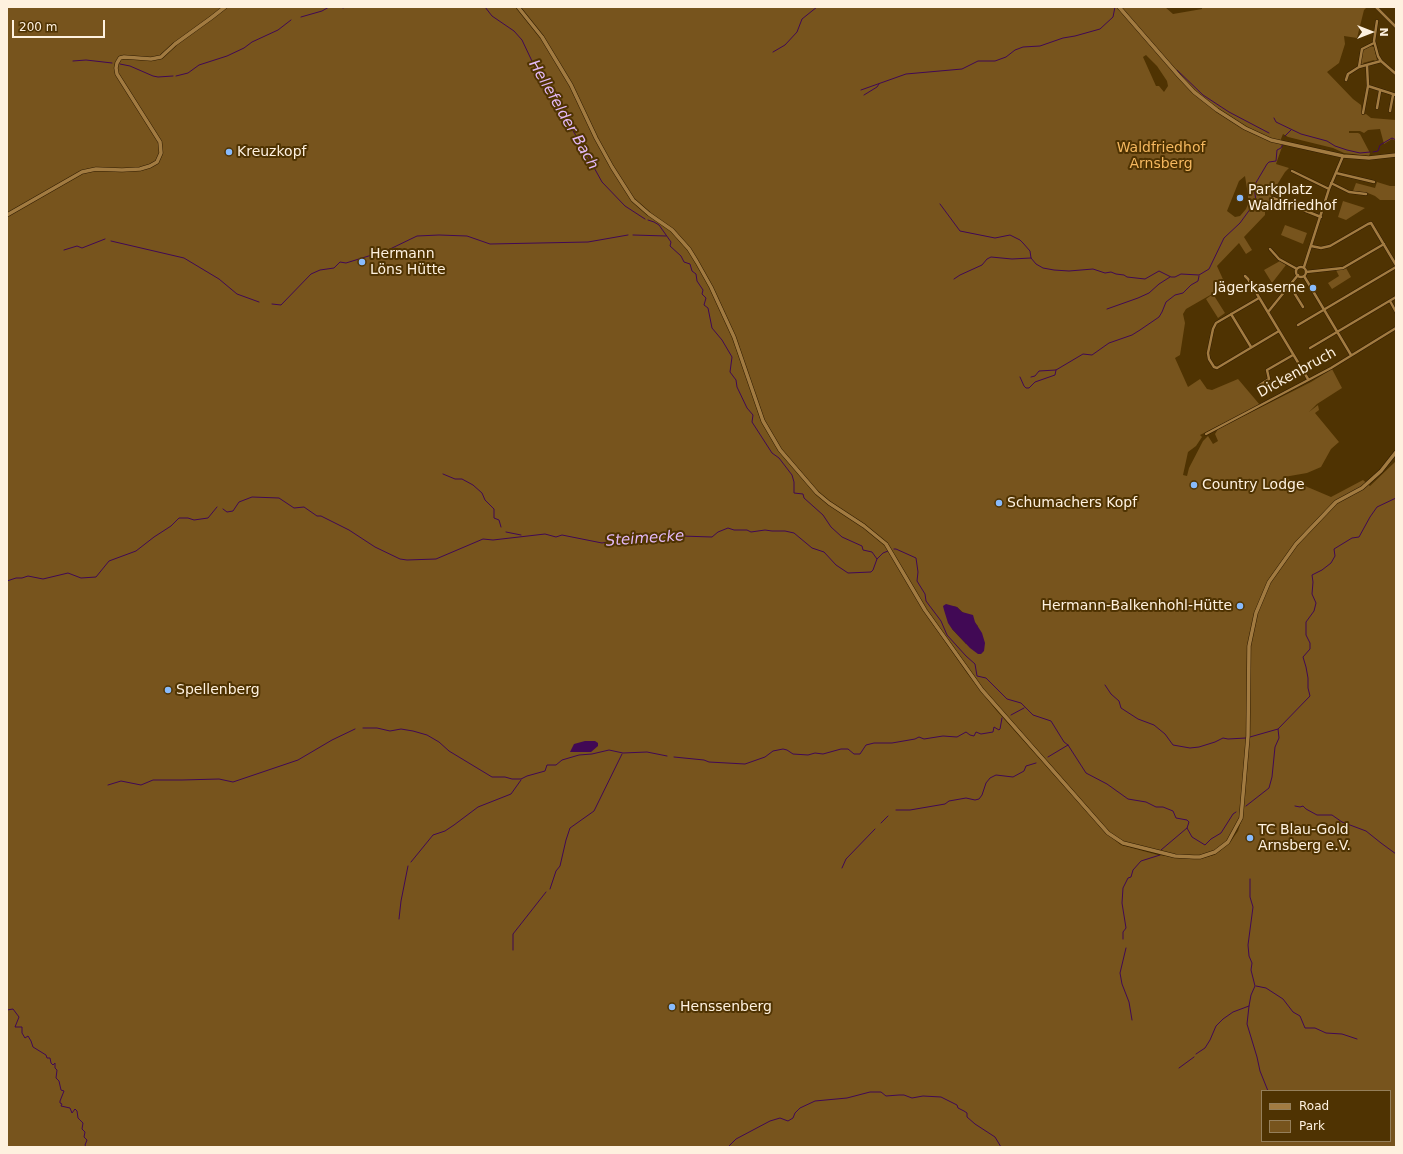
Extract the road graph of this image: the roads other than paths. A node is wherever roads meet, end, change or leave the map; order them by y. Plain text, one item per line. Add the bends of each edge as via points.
1 (225, 7) edge
2 (518, 7) edge
3 (1119, 7) edge
4 (1376, 7) edge
5 (1377, 20) dead end
6 (1396, 27) edge
7 (1374, 43) junction
8 (1381, 62) junction
9 (1367, 65) junction
10 (1359, 68) junction
11 (1396, 74) edge
12 (1346, 80) dead end
13 (1368, 86) junction
14 (1380, 91) junction
15 (1394, 95) edge
16 (1377, 108) dead end
17 (1390, 111) dead end
18 (1363, 113) dead end
19 (1396, 155) edge
20 (1343, 156) junction
21 (1292, 171) dead end
22 (1336, 172) junction
23 (1374, 182) dead end
24 (1331, 183) junction
25 (1329, 189) junction
26 (1366, 194) dead end
27 (1273, 198) dead end
28 (7, 215) edge
29 (1321, 217) junction
30 (1384, 244) junction
31 (1311, 246) junction
32 (1270, 249) dead end
33 (1396, 266) edge
34 (1304, 267) junction
35 (1297, 269) junction
36 (1306, 272) junction
37 (1245, 276) dead end
38 (1298, 276) junction
39 (1304, 276) junction
40 (1290, 286) junction
41 (1396, 297) edge
42 (1259, 298) junction
43 (1390, 301) junction
44 (1303, 307) dead end
45 (1324, 310) junction
46 (1268, 312) junction
47 (1396, 312) edge
48 (1231, 314) junction
49 (1298, 325) dead end
50 (1396, 328) edge
51 (1279, 331) junction
52 (1337, 332) junction
53 (1250, 348) junction
54 (1310, 348) dead end
55 (1293, 355) junction
56 (1351, 355) junction
57 (1308, 380) junction
58 (1258, 386) dead end
59 (1206, 434) dead end
60 (1396, 452) edge

1 - 28 main road via 161,57 124,57 117,63 117,74 160,142 161,153 157,162 140,169 96,169 82,172
2 - 60 main road via 542,37 571,85 599,144 633,200 672,230 697,262 734,337 763,421 780,450 816,493 886,544 925,610 982,690 1108,833 1123,843 1170,855 1200,857 1215,852 1228,842 1241,818 1248,736 1249,646 1256,613 1270,582 1296,544 1336,502 1362,488
3 - 20 main road via 1187,84 1231,120 1271,140
4 - 6 street
5 - 7 street
7 - 8 street
7 - 10 street via 1362,50
8 - 9 street
8 - 11 street
9 - 10 street
9 - 13 street
10 - 12 street via 1348,74
13 - 14 street
13 - 18 street
14 - 15 street
14 - 16 street
15 - 17 street
19 - 20 main road via 1369,158
20 - 22 street
21 - 25 street
22 - 23 street
22 - 24 street
24 - 25 street
24 - 26 street via 1349,192
25 - 29 street
27 - 29 street
29 - 31 street
30 - 31 street via 1373,225 1369,223 1330,246
30 - 33 street
30 - 36 street via 1343,268
31 - 34 street
32 - 35 street via 1279,259
33 - 45 street
34 - 35 street
34 - 36 street
35 - 38 street
36 - 39 street
37 - 42 street
38 - 39 street
38 - 40 street
39 - 45 street
40 - 44 street
40 - 46 street
41 - 43 street
42 - 46 street
42 - 48 street
43 - 47 street
43 - 52 street
45 - 49 street
45 - 52 street
46 - 51 street
48 - 53 street
48 - 53 street via 1214,326 1208,353 1209,360 1217,368
50 - 56 street, Dickenbruch
51 - 53 street
51 - 55 street
52 - 54 street
52 - 56 street
55 - 57 street
55 - 58 street via 1267,370 1269,379
56 - 57 street, Dickenbruch
57 - 59 street, Dickenbruch

